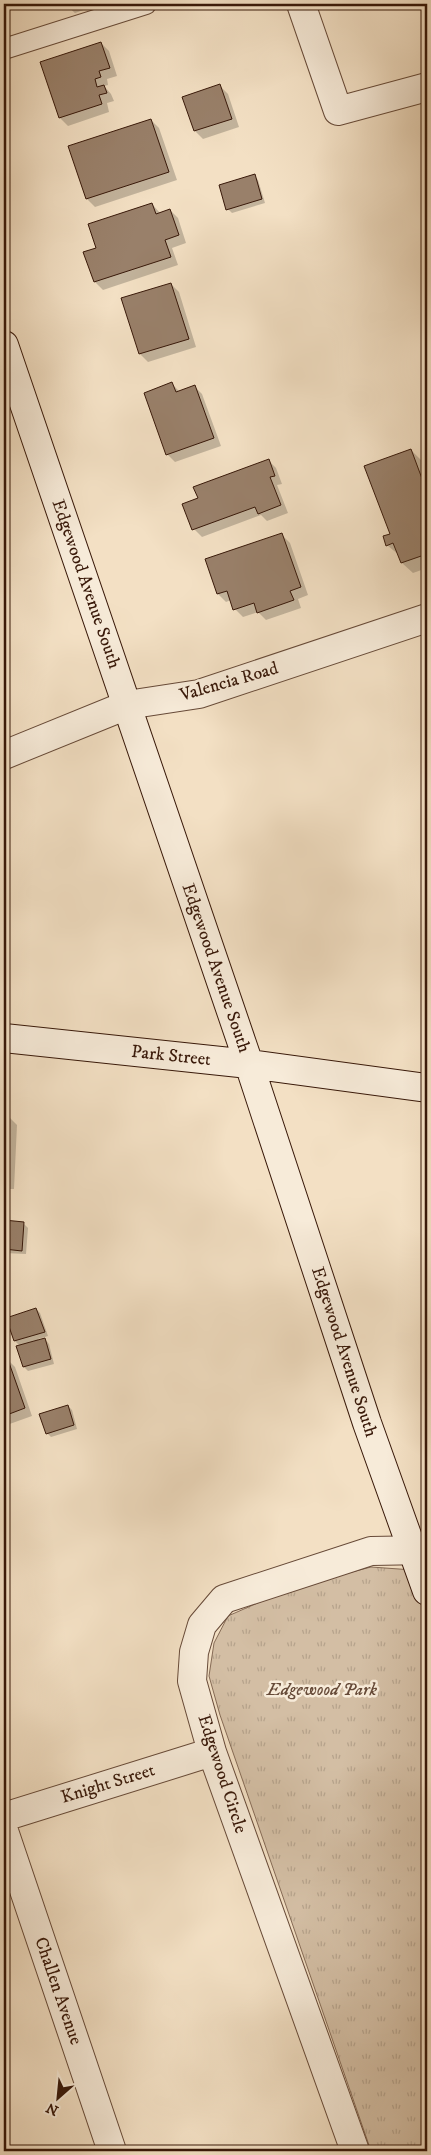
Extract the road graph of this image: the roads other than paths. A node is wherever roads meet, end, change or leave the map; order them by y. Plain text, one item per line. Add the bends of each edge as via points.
1 (146, 4) edge
2 (301, 4) edge
3 (4, 48) edge
4 (427, 87) edge
5 (4, 345) edge
6 (427, 618) edge
7 (127, 706) junction
8 (4, 755) edge
9 (4, 1038) edge
10 (249, 1064) junction
11 (427, 1088) edge
12 (420, 1550) edge
13 (427, 1591) edge
14 (212, 1752) junction
15 (4, 1817) edge
16 (4, 1831) edge
17 (112, 2151) edge
18 (355, 2151) edge

1 - 3 lane
2 - 4 street via 338,111
5 - 7 street, Edgewood Avenue South
6 - 7 street, Valencia Road via 199,694
7 - 8 street, Valencia Road
7 - 10 street, Edgewood Avenue South
9 - 10 street, Park Street
10 - 11 street, Park Street
10 - 12 street, Edgewood Avenue South via 367,1423
12 - 13 street, Edgewood Avenue South
12 - 14 street, Edgewood Circle via 371,1550 224,1599 202,1626 194,1652 192,1681
14 - 15 street, Knight Street
14 - 18 street, Edgewood Circle
16 - 17 street, Challen Avenue

